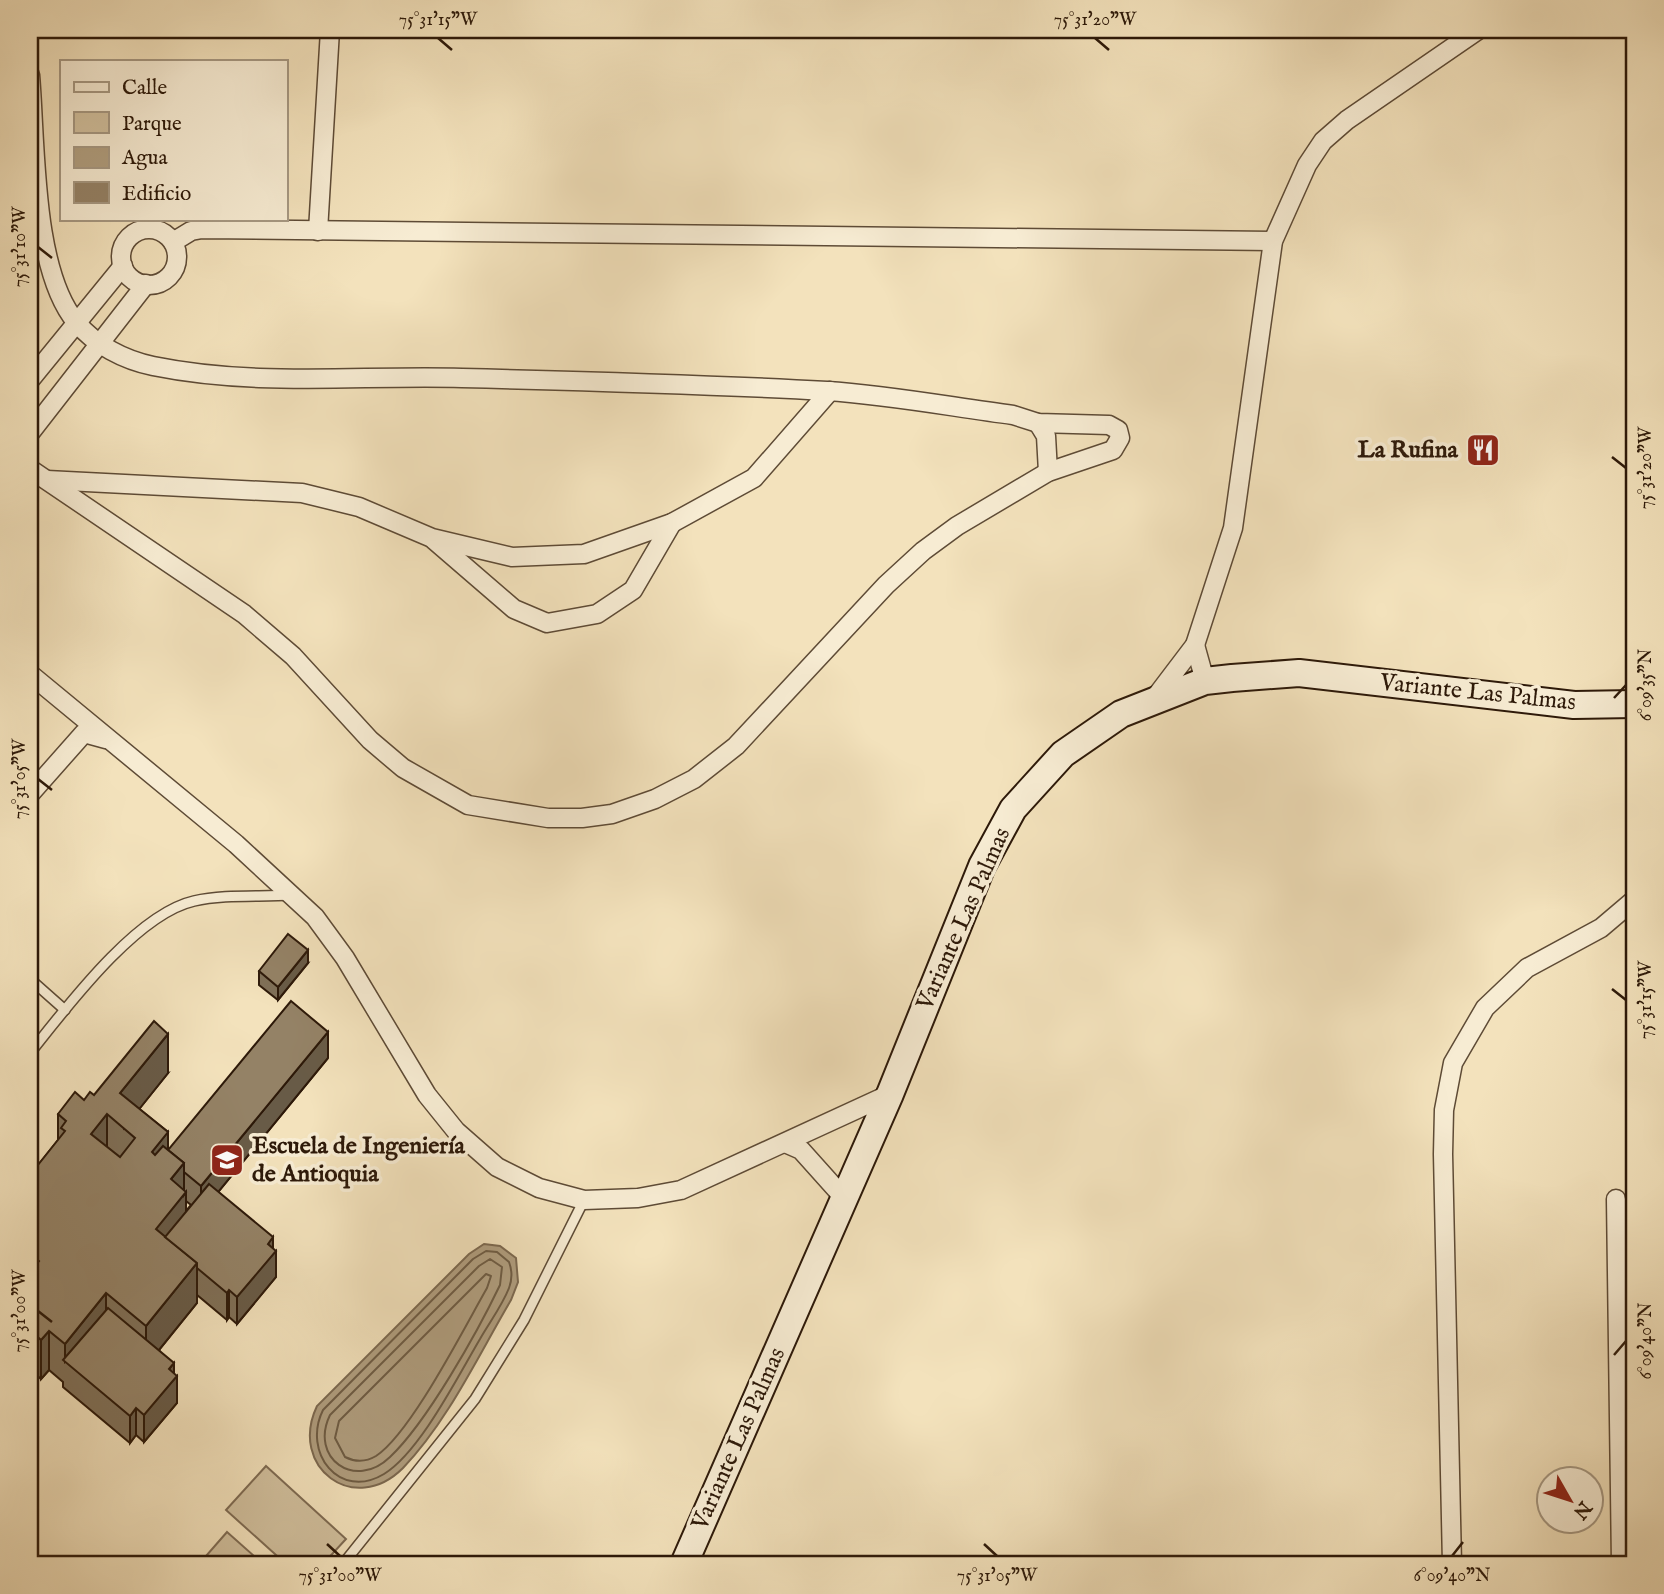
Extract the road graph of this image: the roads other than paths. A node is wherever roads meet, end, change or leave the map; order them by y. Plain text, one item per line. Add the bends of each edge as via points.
1 (330, 30) edge
2 (1478, 30) edge
3 (30, 75) edge
4 (318, 231) junction
5 (1273, 241) junction
6 (173, 242) junction
7 (123, 266) junction
8 (146, 284) junction
9 (76, 322) junction
10 (98, 342) junction
11 (30, 380) edge
12 (830, 391) junction
13 (1038, 423) junction
14 (30, 433) edge
15 (30, 469) edge
16 (1048, 472) junction
17 (47, 480) junction
18 (672, 523) junction
19 (432, 538) junction
20 (1195, 645) junction
21 (30, 674) edge
22 (1205, 681) junction
23 (1152, 702) junction
24 (1634, 704) edge
25 (113, 740) junction
26 (30, 794) edge
27 (292, 895) junction
28 (1634, 900) edge
29 (30, 979) edge
30 (65, 1010) junction
31 (30, 1053) edge
32 (890, 1094) junction
33 (785, 1143) junction
34 (844, 1198) junction
35 (1616, 1199) dead end
36 (584, 1200) junction
37 (343, 1564) edge
38 (684, 1564) edge
39 (1452, 1564) edge
40 (1621, 1564) edge

1 - 4 street
2 - 5 street via 1323,141 1307,165
3 - 9 street via 45,257
4 - 5 street
4 - 6 street via 202,229
5 - 20 street via 1233,528
6 - 7 street via 157,230 137,232 123,246
6 - 8 street via 172,272 156,284
7 - 8 street via 132,279
7 - 9 street
8 - 10 street
9 - 10 street
9 - 11 street
10 - 12 street via 120,356 152,366 235,376 470,378
10 - 14 street
12 - 13 street via 1013,415
12 - 18 street via 754,478
13 - 16 street via 1046,436
13 - 16 street via 1109,425 1120,435 1113,450
15 - 17 street
16 - 17 street via 923,551 736,746 694,779 612,814 571,818 468,805 403,768 370,740 293,656 244,614
17 - 19 street via 302,493 359,507
18 - 19 street via 584,554 512,557
18 - 19 street via 633,590 597,614 547,623 514,609
20 - 22 street
20 - 23 street
21 - 25 street
22 - 23 main road, Variante Las Palmas
22 - 24 main road, Variante Las Palmas via 1299,673 1574,705
23 - 32 main road, Variante Las Palmas via 1121,714 1063,754 1013,809 982,866
25 - 26 street via 84,733
25 - 27 street
27 - 30 lane via 193,901 155,920 121,948
27 - 36 street via 345,958 427,1095 456,1131 497,1167 539,1188
28 - 39 street via 1601,928 1527,968 1485,1009 1453,1063 1444,1110 1443,1154
29 - 30 lane
30 - 31 lane
32 - 33 street
32 - 34 main road, Variante Las Palmas
33 - 34 street via 801,1150
33 - 36 street via 681,1190 638,1198
34 - 38 main road, Variante Las Palmas
35 - 40 street
36 - 37 lane via 524,1320 475,1399

